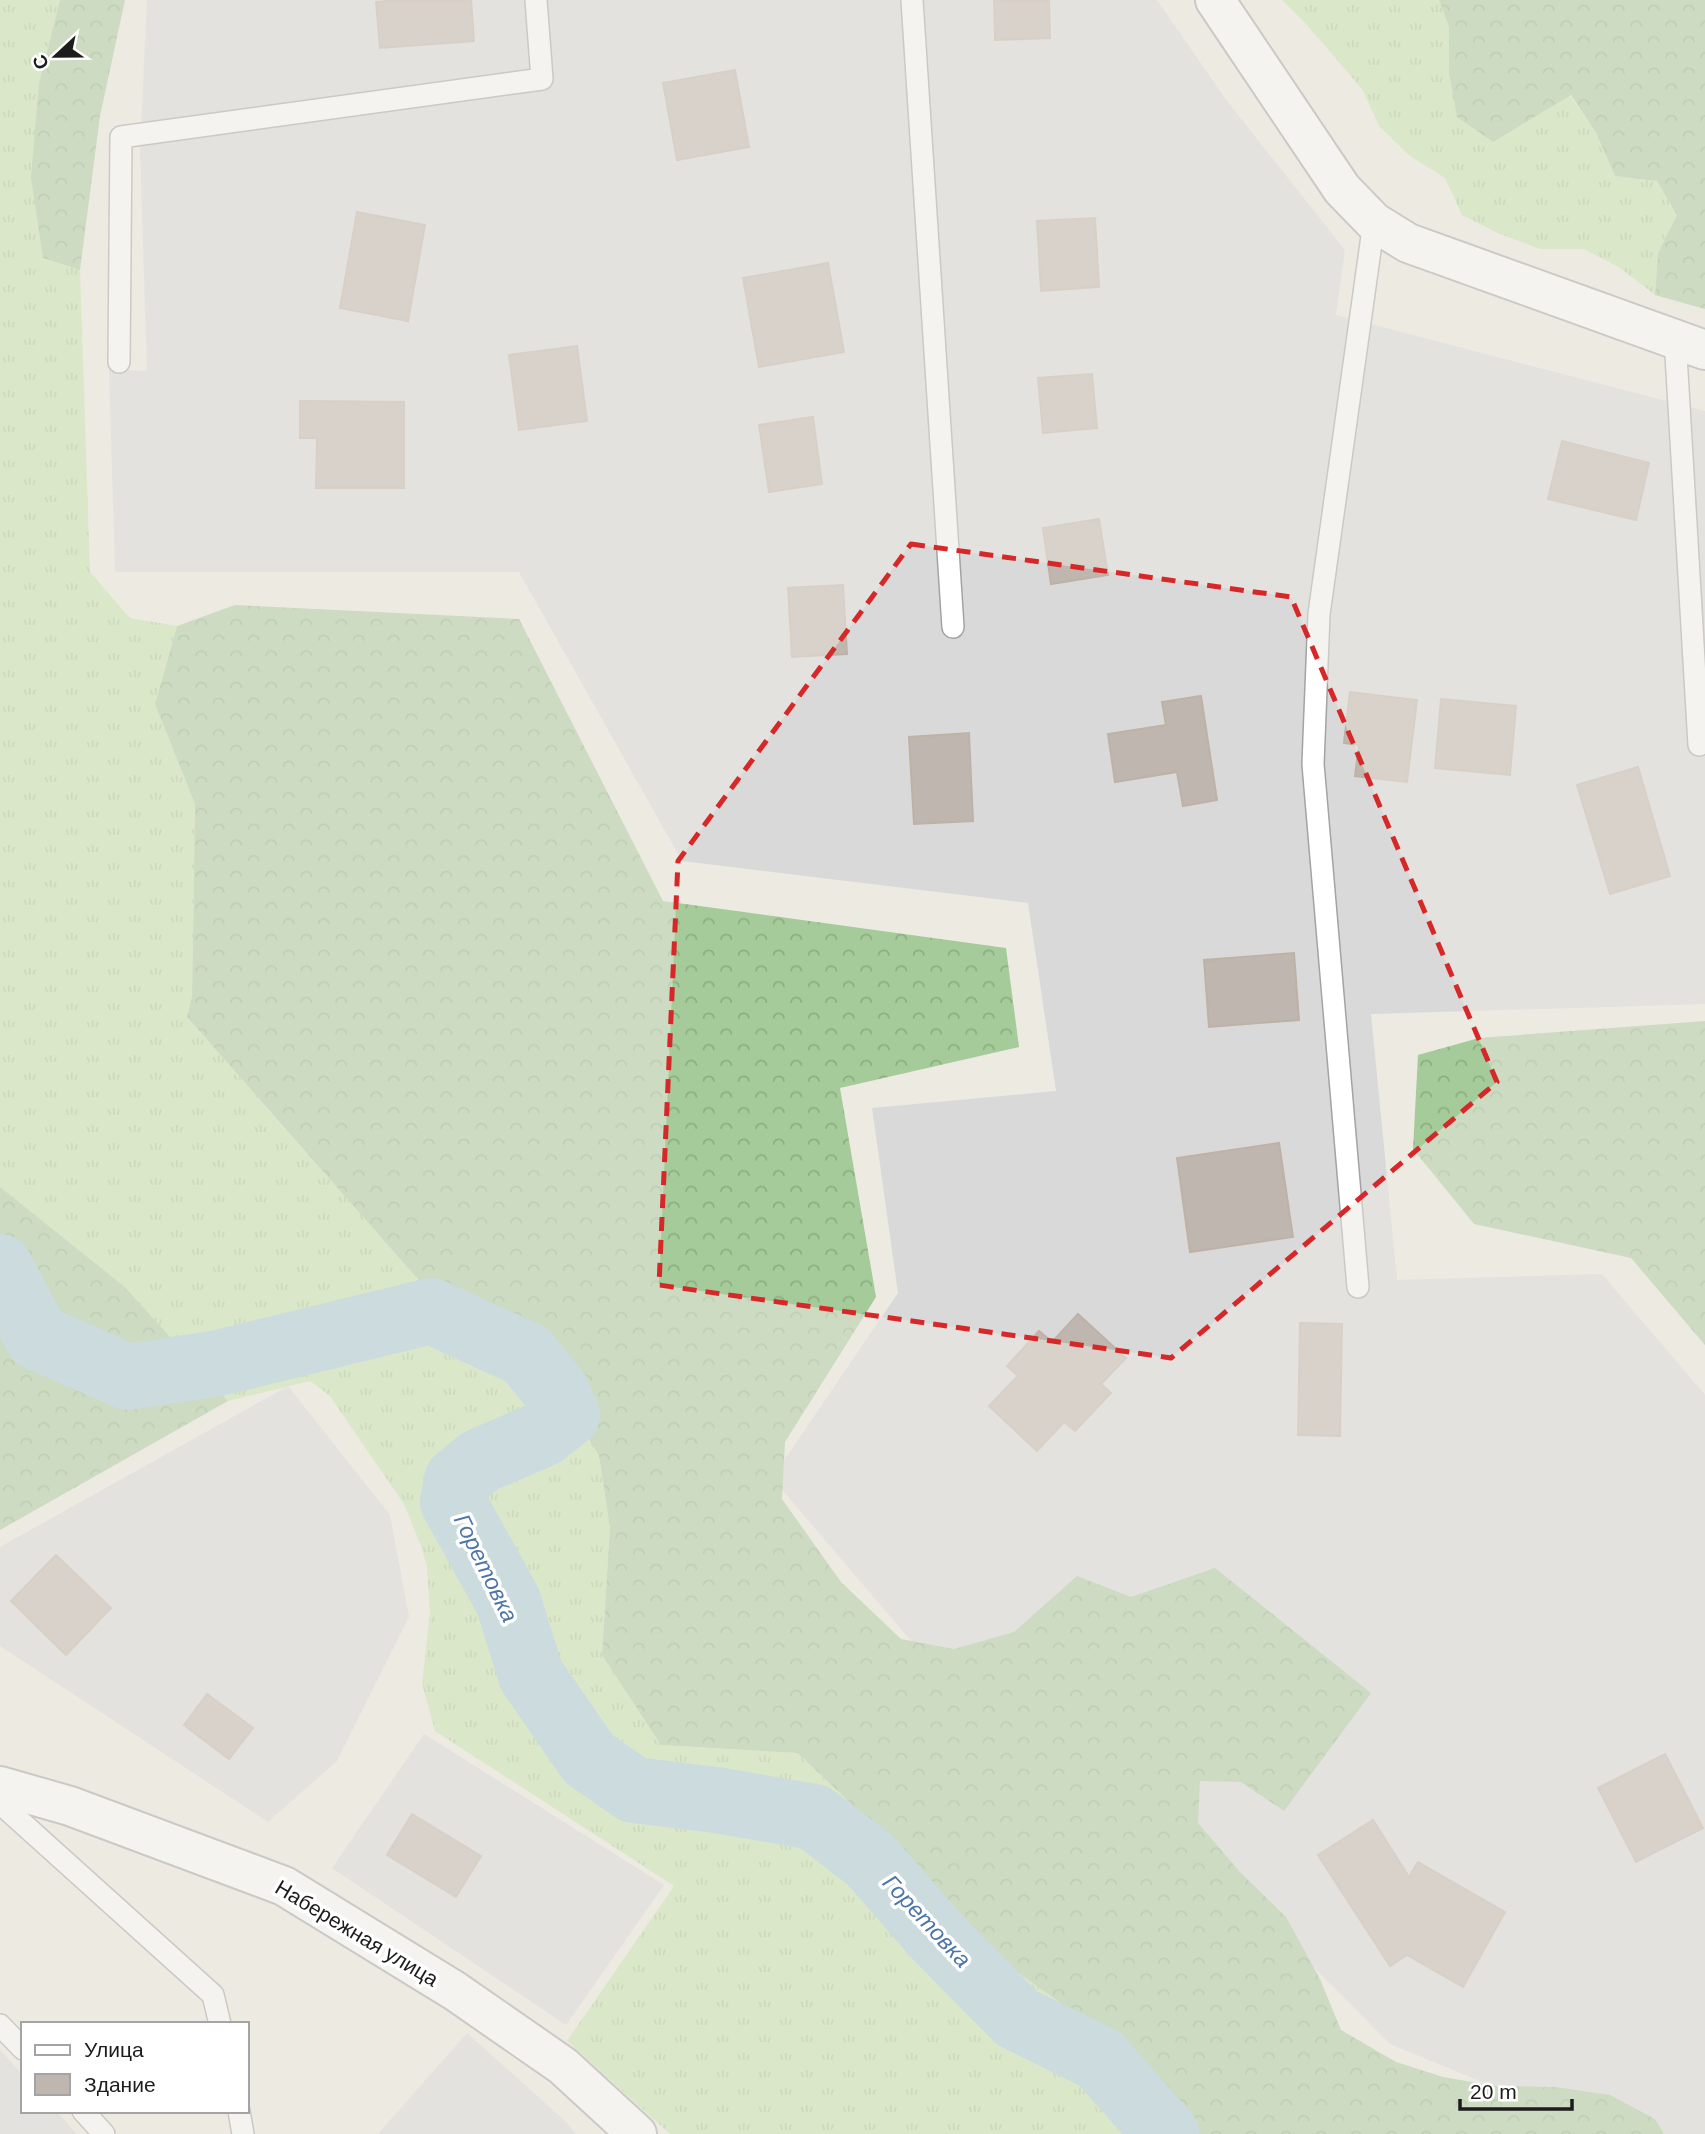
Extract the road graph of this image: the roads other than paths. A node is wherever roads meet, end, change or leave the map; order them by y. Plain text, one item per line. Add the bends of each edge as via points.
1 (536, 0) edge
2 (912, 0) edge
3 (1215, 0) edge
4 (1374, 222) junction
5 (1690, 344) edge
6 (119, 362) dead end
7 (953, 627) dead end
8 (1699, 745) dead end
9 (1359, 1287) dead end
10 (0, 1786) edge
11 (0, 1803) edge
12 (220, 2022) edge
13 (0, 2025) edge
14 (21, 2047) edge
15 (84, 2113) edge
16 (239, 2113) edge
17 (104, 2134) edge
18 (243, 2134) edge
19 (637, 2134) edge

1 - 6 lane via 542,79 121,137
2 - 7 lane
3 - 4 street via 1342,189
4 - 5 street via 1408,243
4 - 9 lane via 1320,614 1313,764
5 - 8 lane
10 - 19 street, Набережная улица via 70,1806 284,1886 455,1991 552,2059
11 - 12 lane via 213,1995
13 - 14 lane
15 - 17 lane
16 - 18 lane

